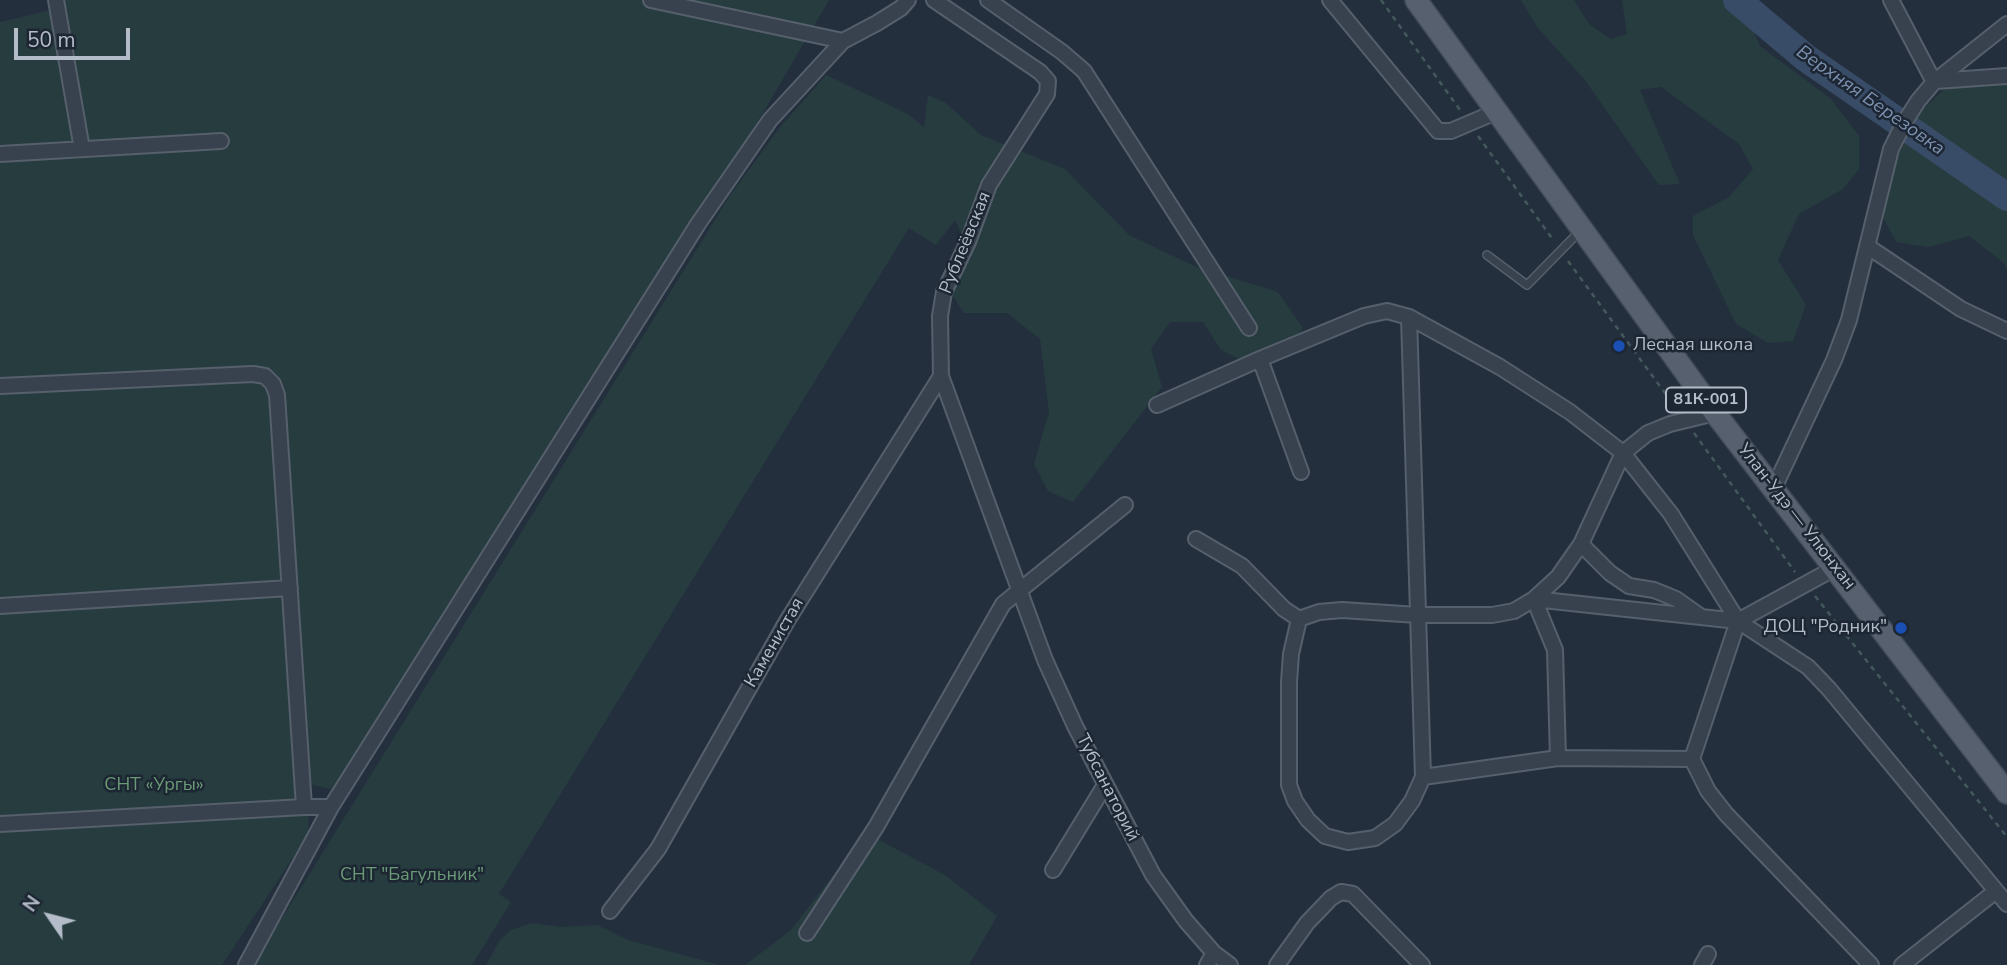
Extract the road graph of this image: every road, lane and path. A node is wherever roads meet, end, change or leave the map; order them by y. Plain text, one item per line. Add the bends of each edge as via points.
1 (56, 0) edge
2 (651, 0) edge
3 (908, 0) edge
4 (934, 0) edge
5 (988, 0) edge
6 (1330, 0) edge
7 (1416, 0) edge
8 (1891, 0) edge
9 (2007, 24) edge
10 (843, 41) junction
11 (2007, 76) edge
12 (1934, 82) junction
13 (1497, 111) junction
14 (221, 141) dead end
15 (82, 149) junction
16 (0, 154) edge
17 (1582, 229) junction
18 (1867, 246) junction
19 (1487, 255) dead end
20 (1409, 317) junction
21 (1249, 328) dead end
22 (2007, 331) edge
23 (1260, 359) junction
24 (941, 376) junction
25 (0, 386) edge
26 (1157, 405) dead end
27 (1715, 413) junction
28 (1623, 453) junction
29 (1301, 472) dead end
30 (1774, 488) junction
31 (1125, 505) dead end
32 (1196, 539) dead end
33 (1581, 544) junction
34 (1835, 568) junction
35 (290, 588) junction
36 (1020, 589) junction
37 (1534, 599) junction
38 (0, 606) edge
39 (1418, 615) junction
40 (1701, 617) junction
41 (1299, 619) junction
42 (1738, 621) junction
43 (1558, 758) junction
44 (1692, 759) junction
45 (1423, 777) junction
46 (1105, 785) junction
47 (2005, 785) edge
48 (304, 807) junction
49 (331, 807) junction
50 (0, 824) edge
51 (1053, 870) dead end
52 (1996, 891) junction
53 (2007, 904) edge
54 (610, 911) dead end
55 (807, 933) dead end
56 (1210, 959) edge
57 (246, 965) edge
58 (1230, 965) edge
59 (1277, 965) edge
60 (1422, 965) edge
61 (1871, 965) edge
62 (1902, 965) edge

1 - 15 street
2 - 10 street
3 - 10 street
4 - 24 street, Рублеёвская via 1048,81 1047,94 989,185 944,292
5 - 21 street via 1084,71
6 - 13 street via 1438,131 1451,131
7 - 13 main road, Улан-Удэ — Улюнхан / 81К-001
8 - 12 street
9 - 12 street
10 - 49 street via 770,120 698,224
11 - 12 street
12 - 18 street via 1917,101 1891,149
13 - 17 main road, Улан-Удэ — Улюнхан / 81К-001
14 - 15 street
15 - 16 street
17 - 19 lane via 1527,285
17 - 27 main road, Улан-Удэ — Улюнхан / 81К-001
18 - 22 street via 1961,309
18 - 30 street via 1834,360
20 - 23 street via 1387,311 1364,316
20 - 28 street via 1539,391
20 - 39 street
23 - 26 street
23 - 29 street
24 - 36 street, Рублеёвская
24 - 54 street, Каменистая via 787,621 659,849
25 - 35 street via 265,376 277,395
27 - 28 street via 1648,433
27 - 30 main road, Улан-Удэ — Улюнхан / 81К-001
28 - 33 street
28 - 42 street via 1671,513
30 - 34 main road, Улан-Удэ — Улюнхан / 81К-001
31 - 36 street
32 - 41 street via 1242,566
33 - 37 street via 1558,577
33 - 40 street via 1629,586 1676,599
34 - 42 street
34 - 47 main road, Улан-Удэ — Улюнхан / 81К-001
35 - 38 street
35 - 48 street
36 - 46 street, Тубсанаторий via 1045,660
36 - 55 street via 991,623 876,827
37 - 39 street via 1514,611 1492,615
37 - 40 street
37 - 43 street via 1555,650
39 - 41 street via 1342,610
39 - 45 street
40 - 42 street
41 - 45 street via 1289,682 1289,785 1308,820 1325,836 1348,842 1375,838 1395,824
42 - 44 street
42 - 52 street via 1808,667
43 - 44 street
43 - 45 street
44 - 61 street via 1708,792 1726,814
46 - 51 street
46 - 56 street, Тубсанаторий via 1153,875
48 - 49 street
48 - 50 street
49 - 57 street
52 - 53 street
52 - 62 street
56 - 58 street, Тубсанаторий
59 - 60 street via 1307,923 1340,892 1353,894

